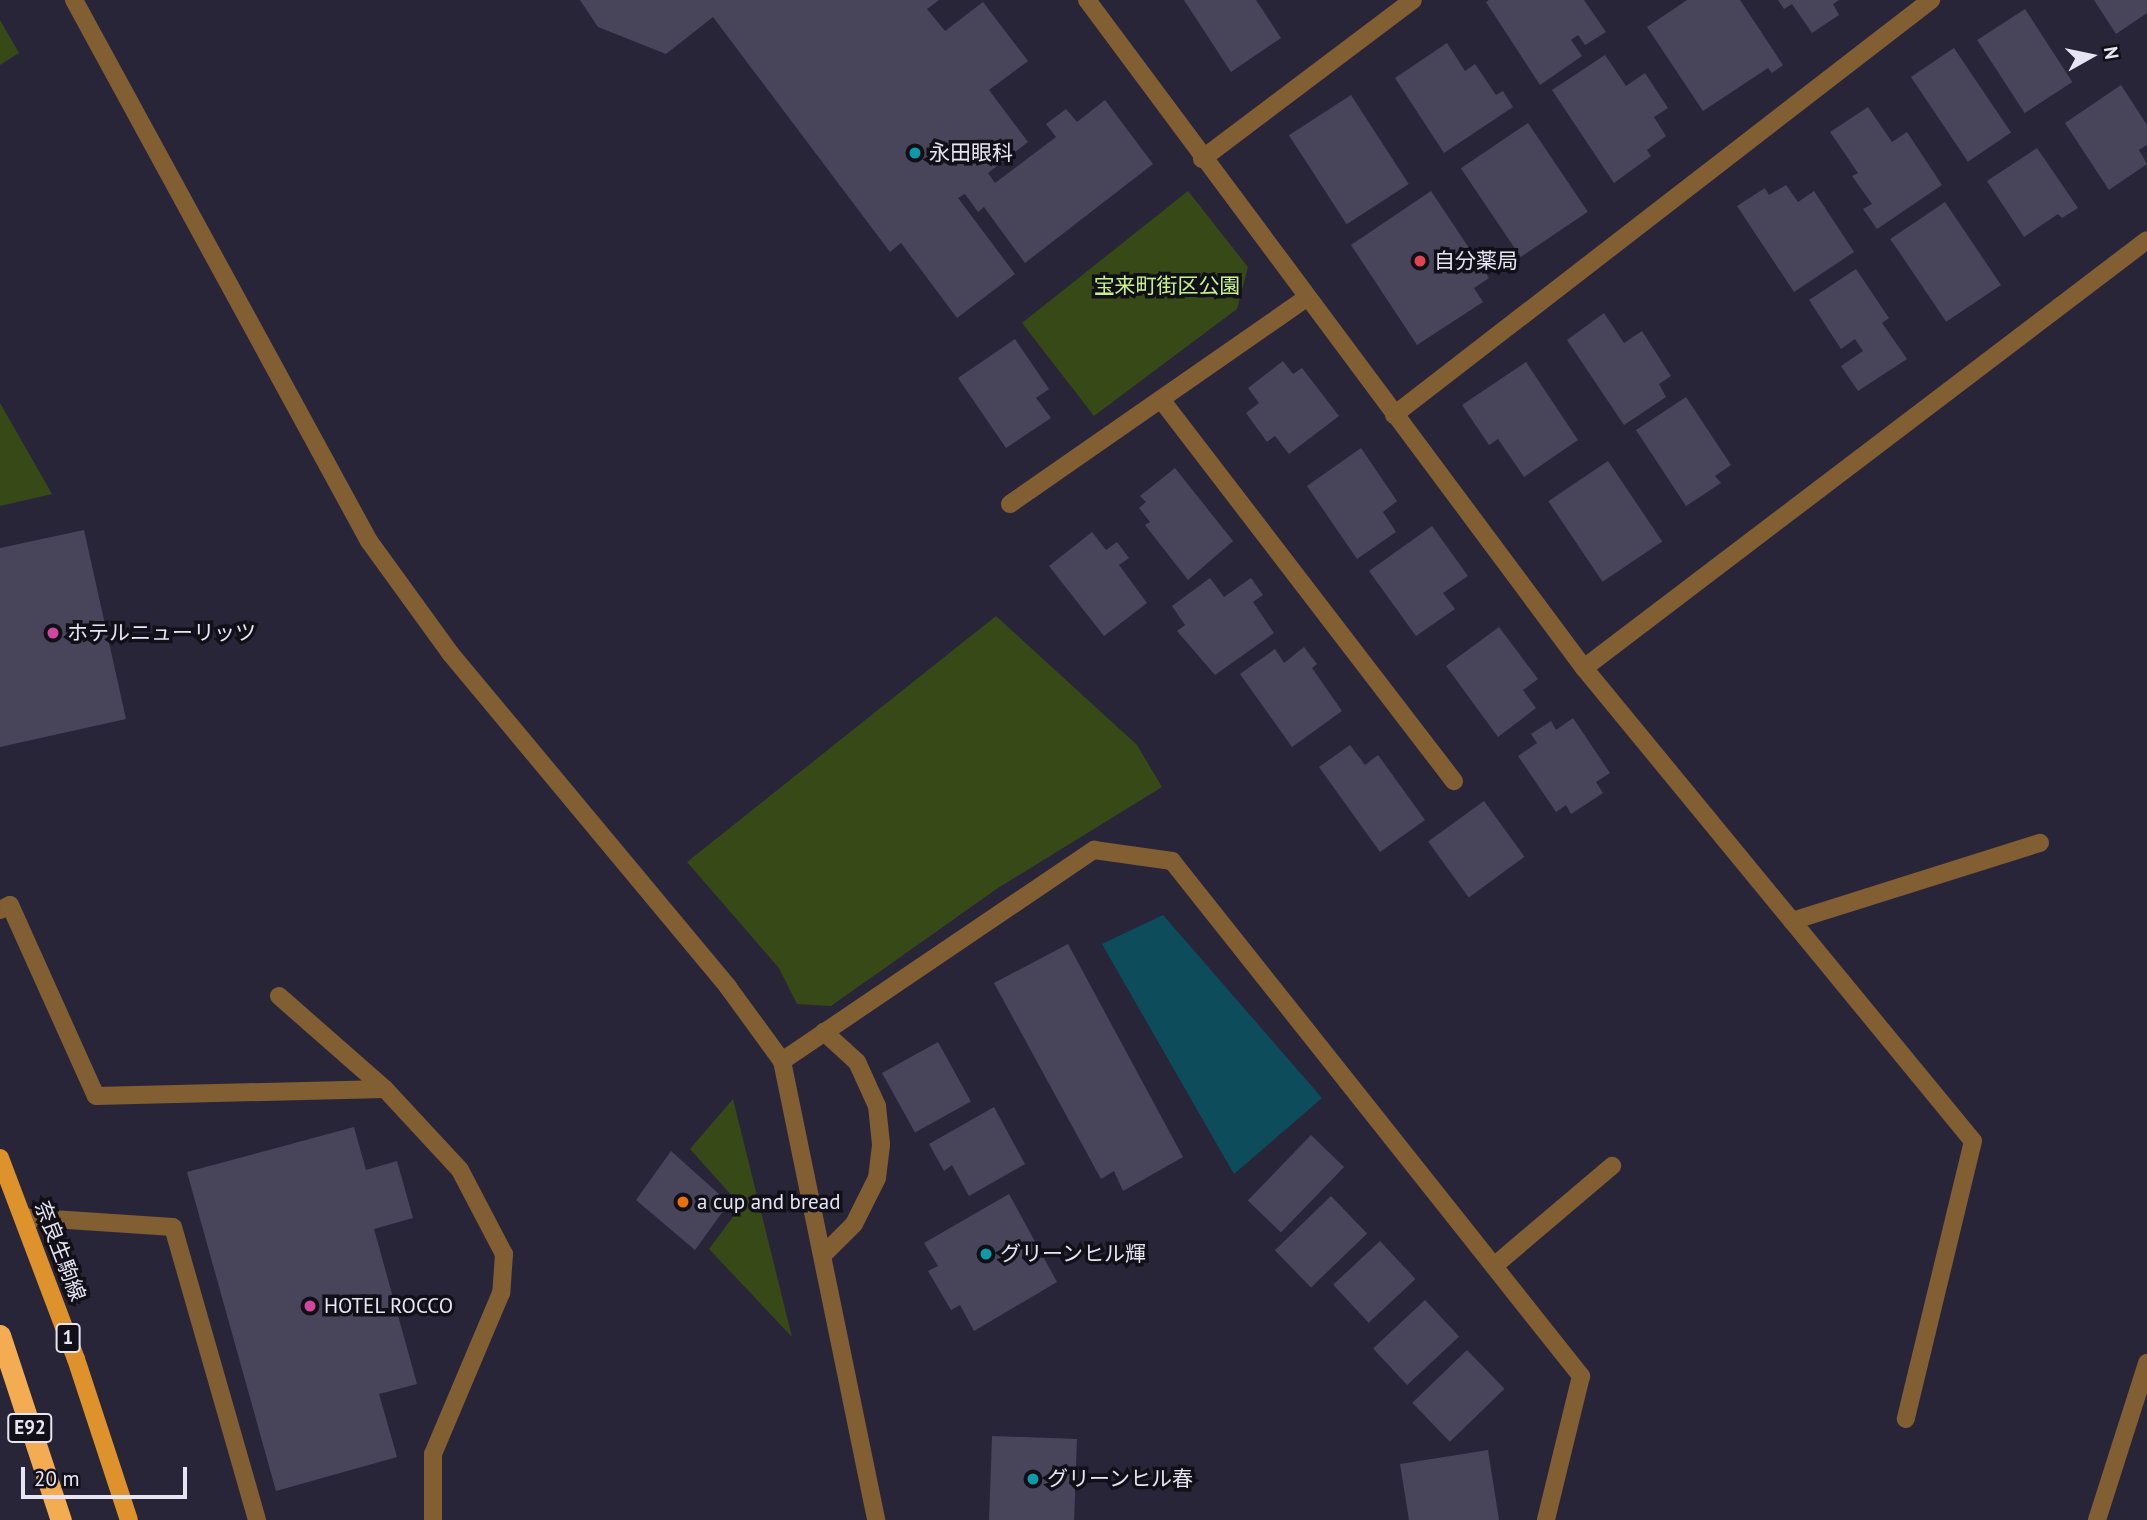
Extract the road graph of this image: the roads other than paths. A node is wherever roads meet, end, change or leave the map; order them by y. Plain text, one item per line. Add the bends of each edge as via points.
1 (74, 0) edge
2 (1087, 0) edge
3 (1413, 0) edge
4 (1931, 0) edge
5 (1202, 159) junction
6 (2147, 240) edge
7 (1306, 298) junction
8 (1163, 402) junction
9 (1394, 415) junction
10 (1010, 504) dead end
11 (1584, 668) junction
12 (1454, 781) dead end
13 (2040, 844) dead end
14 (0, 910) edge
15 (1792, 921) junction
16 (279, 996) dead end
17 (824, 1032) junction
18 (782, 1060) junction
19 (385, 1089) junction
20 (0, 1158) edge
21 (1612, 1166) dead end
22 (23, 1217) junction
23 (824, 1254) junction
24 (1494, 1266) junction
25 (0, 1335) edge
26 (2147, 1363) edge
27 (1906, 1419) dead end
28 (61, 1520) edge
29 (129, 1520) edge
30 (257, 1520) edge
31 (433, 1520) edge
32 (876, 1520) edge
33 (1546, 1520) edge
34 (2097, 1520) edge

1 - 18 street via 369,541 450,653 728,987
2 - 5 street
3 - 5 street
4 - 9 street
5 - 7 street
6 - 11 street
7 - 8 street
7 - 9 street
8 - 10 street
8 - 12 street
9 - 11 street
11 - 15 street
13 - 15 street
14 - 19 street via 10,905 96,1096
15 - 27 street via 1973,1141
16 - 19 street
17 - 18 street
17 - 23 street via 857,1062 877,1106 881,1143 877,1178 855,1224
17 - 24 street via 1094,850 1172,861
18 - 23 street
19 - 31 street via 460,1170 504,1254 501,1293 433,1454
20 - 22 main road, 奈良生駒線 / 1
21 - 24 street
22 - 29 main road, 奈良生駒線 / 1
22 - 30 street via 173,1227
23 - 32 street
24 - 33 street via 1581,1376
25 - 28 highway, E92
26 - 34 street

